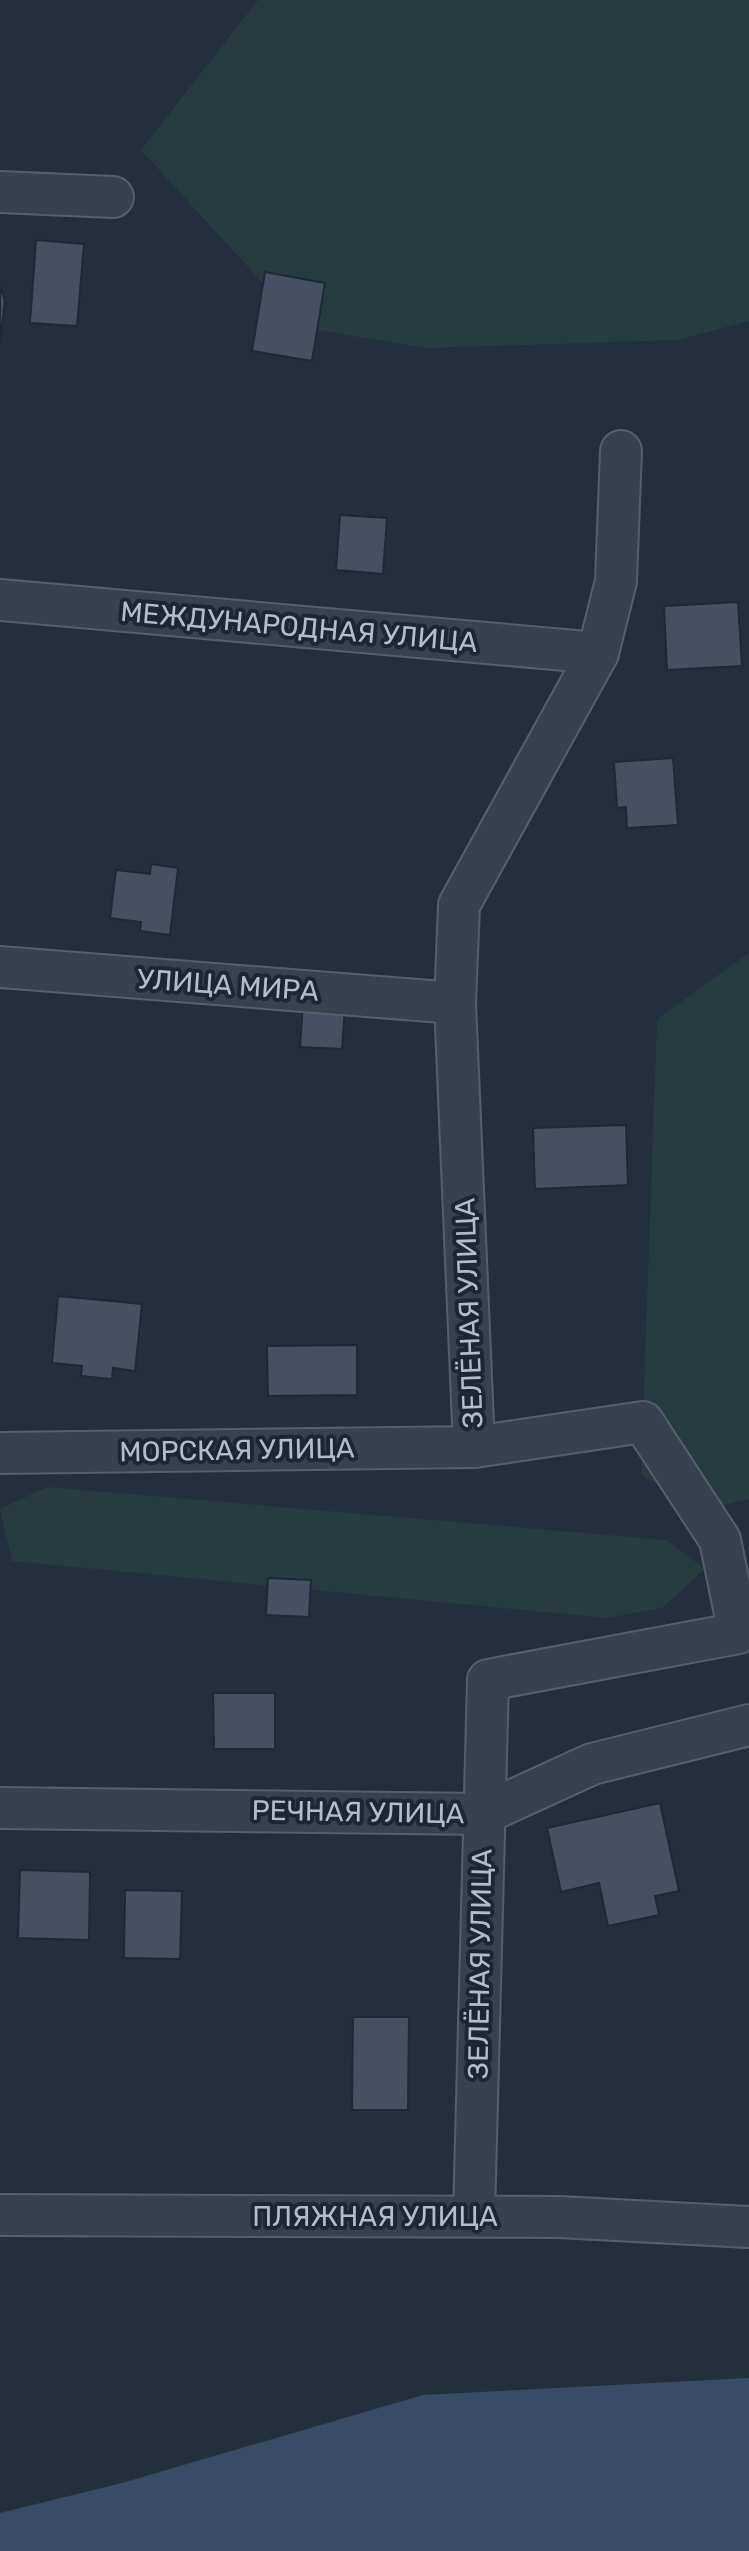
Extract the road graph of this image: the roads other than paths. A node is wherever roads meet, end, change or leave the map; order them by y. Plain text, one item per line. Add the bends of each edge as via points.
1 (0, 192) edge
2 (113, 197) dead end
3 (621, 451) dead end
4 (0, 600) edge
5 (598, 653) junction
6 (0, 967) edge
7 (455, 1003) junction
8 (474, 1447) junction
9 (0, 1453) edge
10 (749, 1725) edge
11 (0, 1808) edge
12 (483, 1814) junction
13 (0, 2215) edge
14 (474, 2216) junction
15 (749, 2227) edge

1 - 2 street
3 - 5 street, ЗЕЛЁНАЯ УЛИЦА via 616,581
4 - 5 street, МЕЖДУНАРОДНАЯ УЛИЦА
5 - 7 street, ЗЕЛЁНАЯ УЛИЦА via 459,905
6 - 7 street, УЛИЦА МИРА
7 - 8 street, ЗЕЛЁНАЯ УЛИЦА
8 - 9 street, МОРСКАЯ УЛИЦА
8 - 12 street, ЗЕЛЁНАЯ УЛИЦА via 643,1422 720,1540 739,1633 488,1680
10 - 12 street, РЕЧНАЯ УЛИЦА via 592,1764
11 - 12 street, РЕЧНАЯ УЛИЦА
12 - 14 street, ЗЕЛЁНАЯ УЛИЦА
13 - 14 street, ПЛЯЖНАЯ УЛИЦА
14 - 15 street, ПЛЯЖНАЯ УЛИЦА

